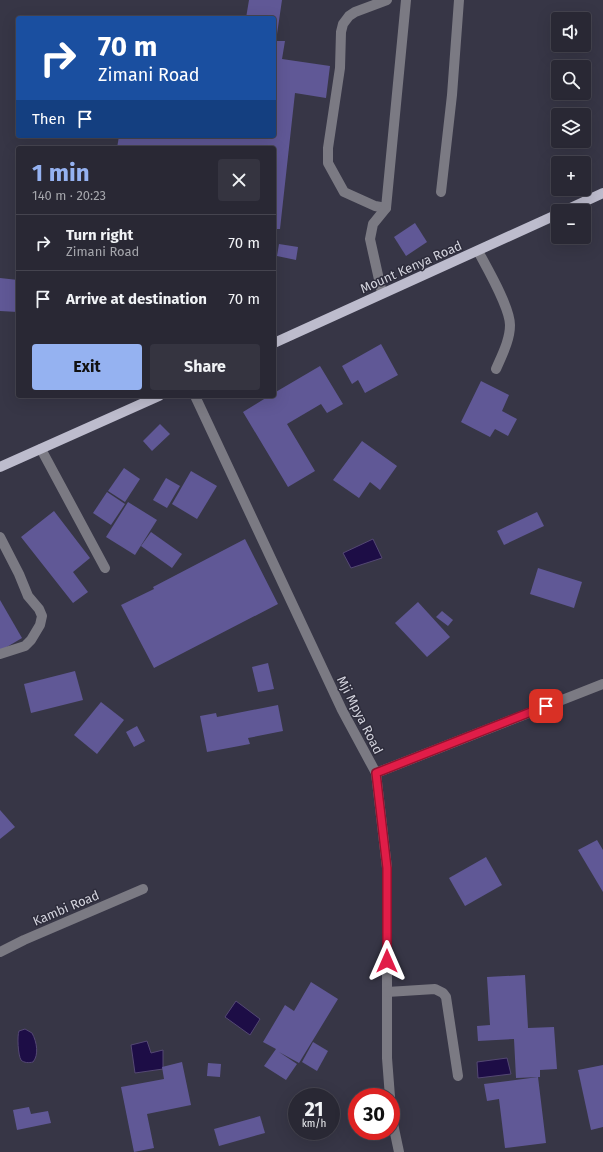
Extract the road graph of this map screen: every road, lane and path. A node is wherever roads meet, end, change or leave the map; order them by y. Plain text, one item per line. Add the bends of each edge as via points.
1 (387, 0) edge
2 (406, 0) edge
3 (459, 0) edge
4 (441, 192) dead end
5 (603, 193) edge
6 (579, 204) edge
7 (386, 208) junction
8 (551, 217) edge
9 (478, 251) junction
10 (382, 293) junction
11 (276, 342) edge
12 (496, 369) dead end
13 (155, 398) edge
14 (196, 398) edge
15 (41, 449) junction
16 (0, 467) edge
17 (0, 537) edge
18 (105, 568) dead end
19 (0, 654) edge
20 (603, 684) edge
21 (376, 773) junction
22 (143, 889) dead end
23 (0, 952) edge
24 (388, 992) junction
25 (458, 1076) dead end
26 (389, 1088) edge
27 (396, 1140) edge
28 (399, 1152) edge

1 - 7 street via 355,12 343,24 340,68 328,148 328,163 344,192 375,206
2 - 7 street
3 - 4 street
5 - 6 main road
7 - 10 street via 373,224 370,239
8 - 9 main road, Mount Kenya Road
9 - 10 main road, Mount Kenya Road
9 - 12 street via 509,313 507,340
10 - 11 main road, Mount Kenya Road
13 - 15 main road
14 - 21 street, Mji Mpya Road via 342,710
15 - 16 main road
15 - 18 street
17 - 19 street via 28,596 42,616 40,625 25,646
20 - 21 street
21 - 24 street, Mji Mpya Road via 387,868
22 - 23 street, Kambi Road
24 - 25 street via 435,989 443,993 446,998
24 - 26 street, Mji Mpya Road
27 - 28 street

